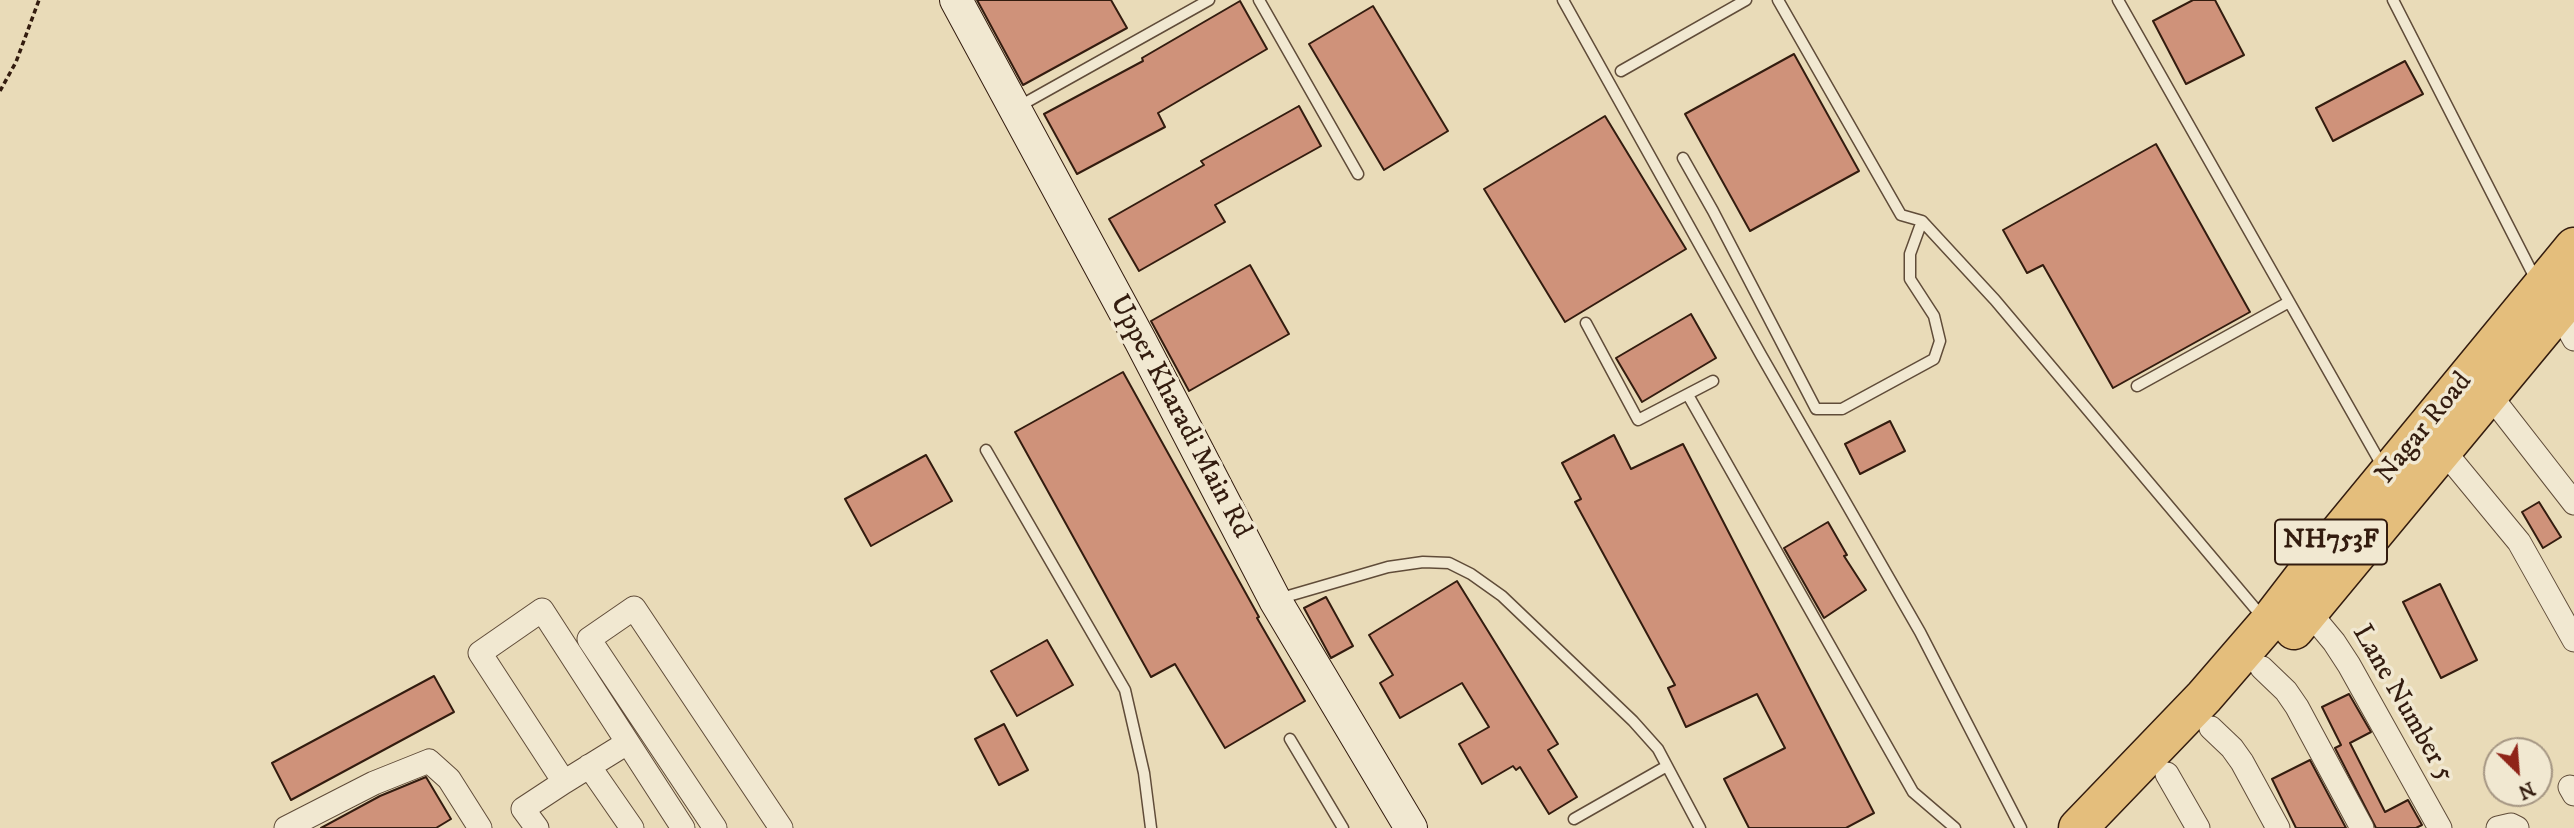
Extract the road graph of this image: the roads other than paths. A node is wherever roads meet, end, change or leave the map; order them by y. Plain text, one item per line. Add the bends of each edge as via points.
1 (956, 0) edge
2 (1209, 0) edge
3 (1259, 0) edge
4 (1563, 0) edge
5 (1746, 0) edge
6 (1779, 0) edge
7 (2118, 0) edge
8 (2393, 0) edge
9 (1621, 71) dead end
10 (1015, 109) junction
11 (1683, 158) dead end
12 (1358, 174) dead end
13 (1922, 221) junction
14 (2574, 247) edge
15 (2289, 302) junction
16 (2562, 307) edge
17 (1586, 323) dead end
18 (1713, 381) dead end
19 (2137, 386) dead end
20 (2489, 394) junction
21 (1688, 395) junction
22 (986, 450) dead end
23 (2443, 450) junction
24 (2387, 475) junction
25 (2574, 503) edge
26 (2328, 567) junction
27 (1275, 600) junction
28 (2309, 612) junction
29 (2268, 623) junction
30 (2574, 640) edge
31 (2262, 668) junction
32 (2211, 728) junction
33 (1290, 739) dead end
34 (627, 743) junction
35 (589, 766) junction
36 (1667, 766) junction
37 (2167, 774) junction
38 (564, 782) junction
39 (1574, 819) dead end
40 (286, 828) edge
41 (480, 828) edge
42 (537, 828) edge
43 (632, 828) edge
44 (682, 828) edge
45 (715, 828) edge
46 (781, 828) edge
47 (1151, 828) edge
48 (1343, 828) edge
49 (1412, 828) edge
50 (1700, 828) edge
51 (1955, 828) edge
52 (2021, 828) edge
53 (2078, 828) edge
54 (2115, 828) edge
55 (2198, 828) edge
56 (2278, 828) edge
57 (2362, 828) edge
58 (2440, 828) edge
59 (2498, 828) edge
60 (2518, 828) edge

1 - 10 street, Upper Kharadi Main Rd
2 - 10 lane
3 - 12 lane
4 - 52 lane via 1920,632
5 - 9 lane
6 - 13 lane via 1901,215
7 - 15 lane
8 - 16 lane
10 - 27 street, Upper Kharadi Main Rd
11 - 13 lane via 1816,409 1842,409 1934,359 1940,341 1934,316 1910,279 1910,254
13 - 29 lane via 1995,300
14 - 16 highway, Nagar Road / NH753F
15 - 19 lane
15 - 24 lane
16 - 20 highway, Nagar Road / NH753F
16 - 24 highway, Nagar Road / NH753F
17 - 21 lane via 1638,420
18 - 21 lane
20 - 23 highway, Nagar Road / NH753F
20 - 25 street
21 - 51 lane via 1913,792
22 - 47 lane via 1125,690
23 - 26 highway, Nagar Road / NH753F
23 - 30 street via 2519,542
24 - 26 highway, Nagar Road / NH753F
26 - 28 highway, Nagar Road / NH753F
26 - 29 highway, Nagar Road / NH753F
27 - 36 lane via 1388,567 1449,563 1502,596 1633,721
27 - 49 street, Upper Kharadi Main Rd
28 - 31 highway, Nagar Road / NH753F
28 - 58 street, Lane Number 5 via 2349,665
29 - 53 highway, Nagar Road / NH753F
31 - 32 highway, Nagar Road / NH753F
31 - 57 street via 2297,706
32 - 37 highway, Nagar Road / NH753F
32 - 56 street via 2242,762
33 - 48 lane
34 - 35 street
34 - 38 street via 542,610 480,653
34 - 44 street
35 - 38 street
35 - 43 street
36 - 39 lane
36 - 50 lane
37 - 54 highway, Nagar Road / NH753F
37 - 55 street
38 - 42 street via 523,809
40 - 41 street via 429,761 449,779
45 - 46 street via 589,639 634,608
59 - 60 street

